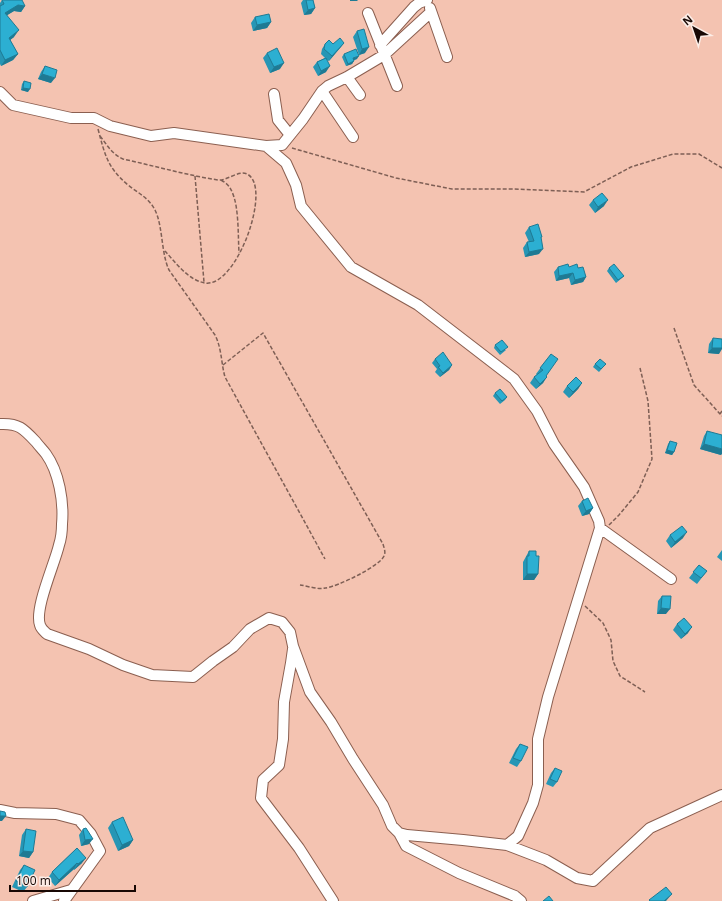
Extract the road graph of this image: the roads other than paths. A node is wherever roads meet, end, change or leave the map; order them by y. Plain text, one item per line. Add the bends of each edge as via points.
1 (427, 0) edge
2 (431, 12) junction
3 (368, 13) dead end
4 (380, 45) junction
5 (384, 55) junction
6 (447, 57) dead end
7 (347, 77) junction
8 (397, 86) dead end
9 (322, 91) junction
10 (0, 92) edge
11 (274, 94) dead end
12 (360, 95) dead end
13 (290, 135) junction
14 (353, 137) dead end
15 (266, 146) junction
16 (0, 424) edge
17 (600, 528) junction
18 (671, 579) dead end
19 (293, 646) junction
20 (722, 795) edge
21 (0, 810) edge
22 (399, 833) junction
23 (507, 845) junction
24 (71, 890) junction
25 (33, 901) edge
26 (64, 901) edge
27 (333, 901) edge
28 (521, 901) edge

1 - 2 street
1 - 4 street via 414,7
2 - 5 street
2 - 6 street
3 - 4 street
4 - 5 street
5 - 7 street
5 - 8 street
7 - 9 street
7 - 12 street
9 - 13 street
9 - 14 street
10 - 15 street via 13,105 71,118 94,118 110,126 151,136 174,133
11 - 13 street via 278,120
13 - 15 street via 282,145
15 - 17 street via 286,163 296,185 301,206 350,267 418,305 514,379 537,411 554,444 584,488
16 - 19 street via 18,426 46,453 54,468 63,505 60,544 39,610 43,631 152,675 193,677 233,647 250,629 269,618 282,622 290,632
17 - 18 street
17 - 23 street via 548,697 538,739 538,785 533,803 518,836
19 - 22 street via 310,692 383,805 392,826
19 - 27 street via 278,765 263,780 262,798 299,848
20 - 23 street via 650,828 593,881 577,878 546,860
21 - 24 street via 56,814 79,820 91,834 100,851
22 - 23 street via 407,836
22 - 28 street via 406,846
24 - 25 street
24 - 26 street

